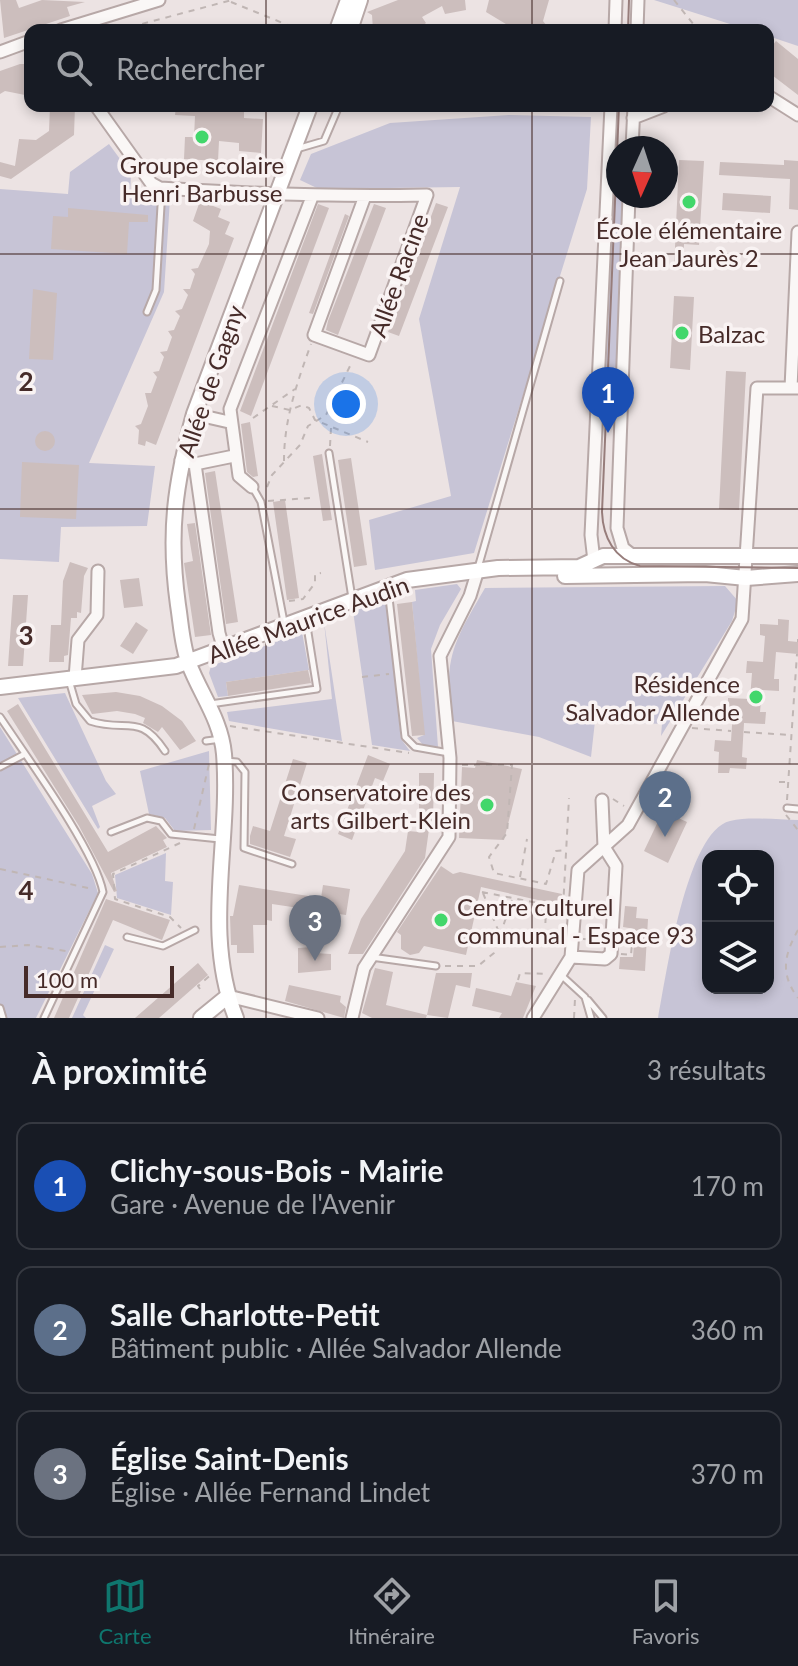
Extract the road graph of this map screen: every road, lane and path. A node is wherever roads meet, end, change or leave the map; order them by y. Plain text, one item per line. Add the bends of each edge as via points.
1 (159, 0) edge
2 (230, 0) edge
3 (348, 0) edge
4 (360, 0) edge
5 (616, 0) edge
6 (638, 0) edge
7 (674, 0) edge
8 (124, 4) edge
9 (76, 24) edge
10 (141, 24) edge
11 (286, 24) edge
12 (339, 24) edge
13 (352, 24) edge
14 (615, 24) edge
15 (637, 24) edge
16 (693, 24) edge
17 (24, 43) edge
18 (0, 52) edge
19 (774, 100) edge
20 (100, 112) edge
21 (308, 112) edge
22 (315, 112) edge
23 (336, 112) edge
24 (611, 112) edge
25 (633, 112) edge
26 (798, 115) edge
27 (632, 136) edge
28 (300, 148) junction
29 (162, 188) junction
30 (277, 195) junction
31 (365, 196) junction
32 (312, 197) junction
33 (629, 208) edge
34 (798, 232) edge
35 (560, 281) dead end
36 (147, 312) dead end
37 (314, 335) junction
38 (363, 353) junction
39 (794, 388) edge
40 (295, 389) junction
41 (272, 406) junction
42 (290, 410) junction
43 (194, 414) junction
44 (253, 418) dead end
45 (315, 420) junction
46 (229, 422) junction
47 (331, 427) junction
48 (368, 442) dead end
49 (329, 453) joint
50 (234, 456) junction
51 (284, 461) junction
52 (188, 462) junction
53 (252, 487) joint
54 (267, 487) dead end
55 (310, 498) dead end
56 (261, 502) junction
57 (748, 553) junction
58 (798, 556) edge
59 (607, 561) junction
60 (98, 571) dead end
61 (321, 573) dead end
62 (477, 573) junction
63 (798, 574) edge
64 (746, 578) junction
65 (387, 584) junction
66 (352, 598) junction
67 (280, 602) junction
68 (305, 617) junction
69 (284, 625) junction
70 (224, 650) junction
71 (797, 654) edge
72 (188, 663) junction
73 (398, 673) junction
74 (362, 677) dead end
75 (72, 678) junction
76 (0, 687) edge
77 (209, 704) junction
78 (0, 717) edge
79 (217, 724) junction
80 (684, 724) junction
81 (731, 731) dead end
82 (744, 732) dead end
83 (792, 735) junction
84 (222, 739) junction
85 (206, 741) dead end
86 (165, 751) dead end
87 (450, 753) junction
88 (25, 754) junction
89 (412, 754) dead end
90 (216, 763) junction
91 (472, 765) dead end
92 (0, 767) edge
93 (779, 782) dead end
94 (788, 782) junction
95 (603, 787) dead end
96 (569, 798) dead end
97 (602, 798) junction
98 (787, 808) junction
99 (798, 809) edge
100 (635, 814) junction
101 (798, 830) edge
102 (111, 832) dead end
103 (193, 837) junction
104 (221, 839) junction
105 (527, 839) dead end
106 (604, 847) junction
107 (566, 850) junction
108 (292, 864) dead end
109 (0, 869) edge
110 (520, 878) junction
111 (103, 892) junction
112 (512, 898) junction
113 (546, 905) junction
114 (195, 930) joint
115 (474, 930) dead end
116 (798, 930) edge
117 (501, 936) junction
118 (545, 936) junction
119 (127, 937) dead end
120 (574, 938) junction
121 (611, 941) junction
122 (626, 941) dead end
123 (0, 947) edge
124 (76, 953) junction
125 (618, 954) dead end
126 (370, 957) junction
127 (571, 957) junction
128 (436, 966) joint
129 (561, 975) junction
130 (225, 978) junction
131 (518, 980) dead end
132 (575, 985) junction
133 (200, 989) dead end
134 (228, 996) junction
135 (585, 997) junction
136 (798, 998) edge
137 (0, 1008) edge
138 (3, 1018) edge
139 (44, 1018) edge
140 (201, 1018) edge
141 (236, 1018) edge
142 (318, 1018) edge
143 (352, 1018) edge
144 (533, 1018) edge
145 (574, 1018) edge
146 (591, 1018) edge
147 (603, 1018) edge

1 - 8 street
2 - 10 path
2 - 11 path
3 - 12 main road
4 - 13 main road
5 - 14 street
6 - 15 street
7 - 16 path
8 - 9 street
17 - 18 street
19 - 26 street
20 - 29 street via 151,183
21 - 30 main road, Allée de Gagny
22 - 28 main road, Allée de Gagny
23 - 28 lane via 324,141
24 - 59 street via 591,535
25 - 27 street
28 - 30 main road, Allée de Gagny
29 - 30 street
29 - 36 lane via 156,290
30 - 32 street
30 - 43 main road, Allée de Gagny
31 - 32 street
31 - 37 street
31 - 38 street, Allée Racine via 427,195
32 - 46 street
33 - 59 street via 617,520
34 - 39 street
35 - 62 lane
37 - 38 street
37 - 40 path
38 - 45 path via 326,415
39 - 57 street via 757,388
40 - 41 path
40 - 42 path
41 - 42 path
41 - 44 path
42 - 45 path via 302,405
42 - 51 path
43 - 46 street
43 - 52 main road, Allée de Gagny
45 - 47 path
45 - 51 path
46 - 50 street
47 - 48 path
47 - 49 path
49 - 66 lane
50 - 52 street
50 - 53 street via 239,476
51 - 54 path
52 - 70 street
52 - 72 main road, Allée de Gagny via 171,521
53 - 56 lane
55 - 56 path
56 - 67 lane
57 - 58 main road, Allée Maurice Audin
57 - 59 main road, Allée Maurice Audin via 632,555
57 - 64 street
59 - 62 main road, Allée Maurice Audin via 499,577
59 - 64 main road, Allée Maurice Audin
60 - 75 street via 97,615 78,640
61 - 67 path via 315,574 303,599
62 - 65 main road, Allée Maurice Audin
62 - 87 street via 440,656
63 - 64 main road, Allée Maurice Audin
64 - 80 street via 742,619
65 - 66 main road, Allée Maurice Audin
65 - 73 lane
66 - 68 main road, Allée Maurice Audin
67 - 69 lane
68 - 69 main road, Allée Maurice Audin
68 - 77 lane via 317,689
69 - 70 main road, Allée Maurice Audin
70 - 72 main road, Allée Maurice Audin
71 - 83 path
72 - 75 main road, Allée Maurice Audin via 134,679
72 - 77 main road, Allée de Gagny
73 - 74 path
73 - 87 lane via 405,737 415,747
75 - 76 main road, Allée Maurice Audin
75 - 86 lane via 76,704 90,721 141,725
77 - 79 main road, Allée de Gagny
78 - 88 lane
79 - 84 main road, Allée de Gagny
79 - 89 path
80 - 81 path via 694,730
80 - 100 street
82 - 83 path
83 - 94 path
84 - 85 lane
84 - 90 main road, Allée de Gagny
87 - 126 street via 449,837
88 - 92 lane
88 - 111 lane via 101,879
90 - 103 path
90 - 104 main road, Allée de Gagny
90 - 108 lane via 237,762 245,772 244,848
91 - 110 path via 512,765 507,833 489,857 494,873
93 - 94 path
94 - 98 path
95 - 97 lane
96 - 107 path
97 - 100 path via 610,797
97 - 106 street
98 - 99 lane
98 - 101 path via 786,816
100 - 106 street
102 - 103 lane via 147,818 161,821 171,834
103 - 104 lane
103 - 114 path via 112,874 114,899 170,917 182,933
104 - 130 main road, Allée de Gagny via 217,934
105 - 110 path
106 - 120 street via 578,870
106 - 121 street via 616,866
107 - 110 path via 556,851 546,884
107 - 113 path via 563,908
109 - 111 path
111 - 124 lane
112 - 113 path
112 - 117 path
112 - 117 path via 482,892
113 - 118 path
114 - 119 lane via 163,946
115 - 117 path
116 - 136 path via 785,953 786,983
117 - 118 path
117 - 128 path via 494,953 478,966
118 - 120 path
120 - 121 path
120 - 127 street
121 - 127 street via 608,958
122 - 125 path via 633,942 631,955
123 - 124 path via 28,945
124 - 139 lane
126 - 128 lane
126 - 143 street
127 - 129 street
129 - 131 path via 520,973
129 - 132 lane
129 - 144 street
130 - 133 path via 218,980 215,970
130 - 134 main road, Allée de Gagny
132 - 135 lane
132 - 145 path
134 - 140 main road
134 - 141 main road, Allée de Gagny
134 - 142 street
135 - 146 lane
135 - 147 lane
137 - 138 lane

